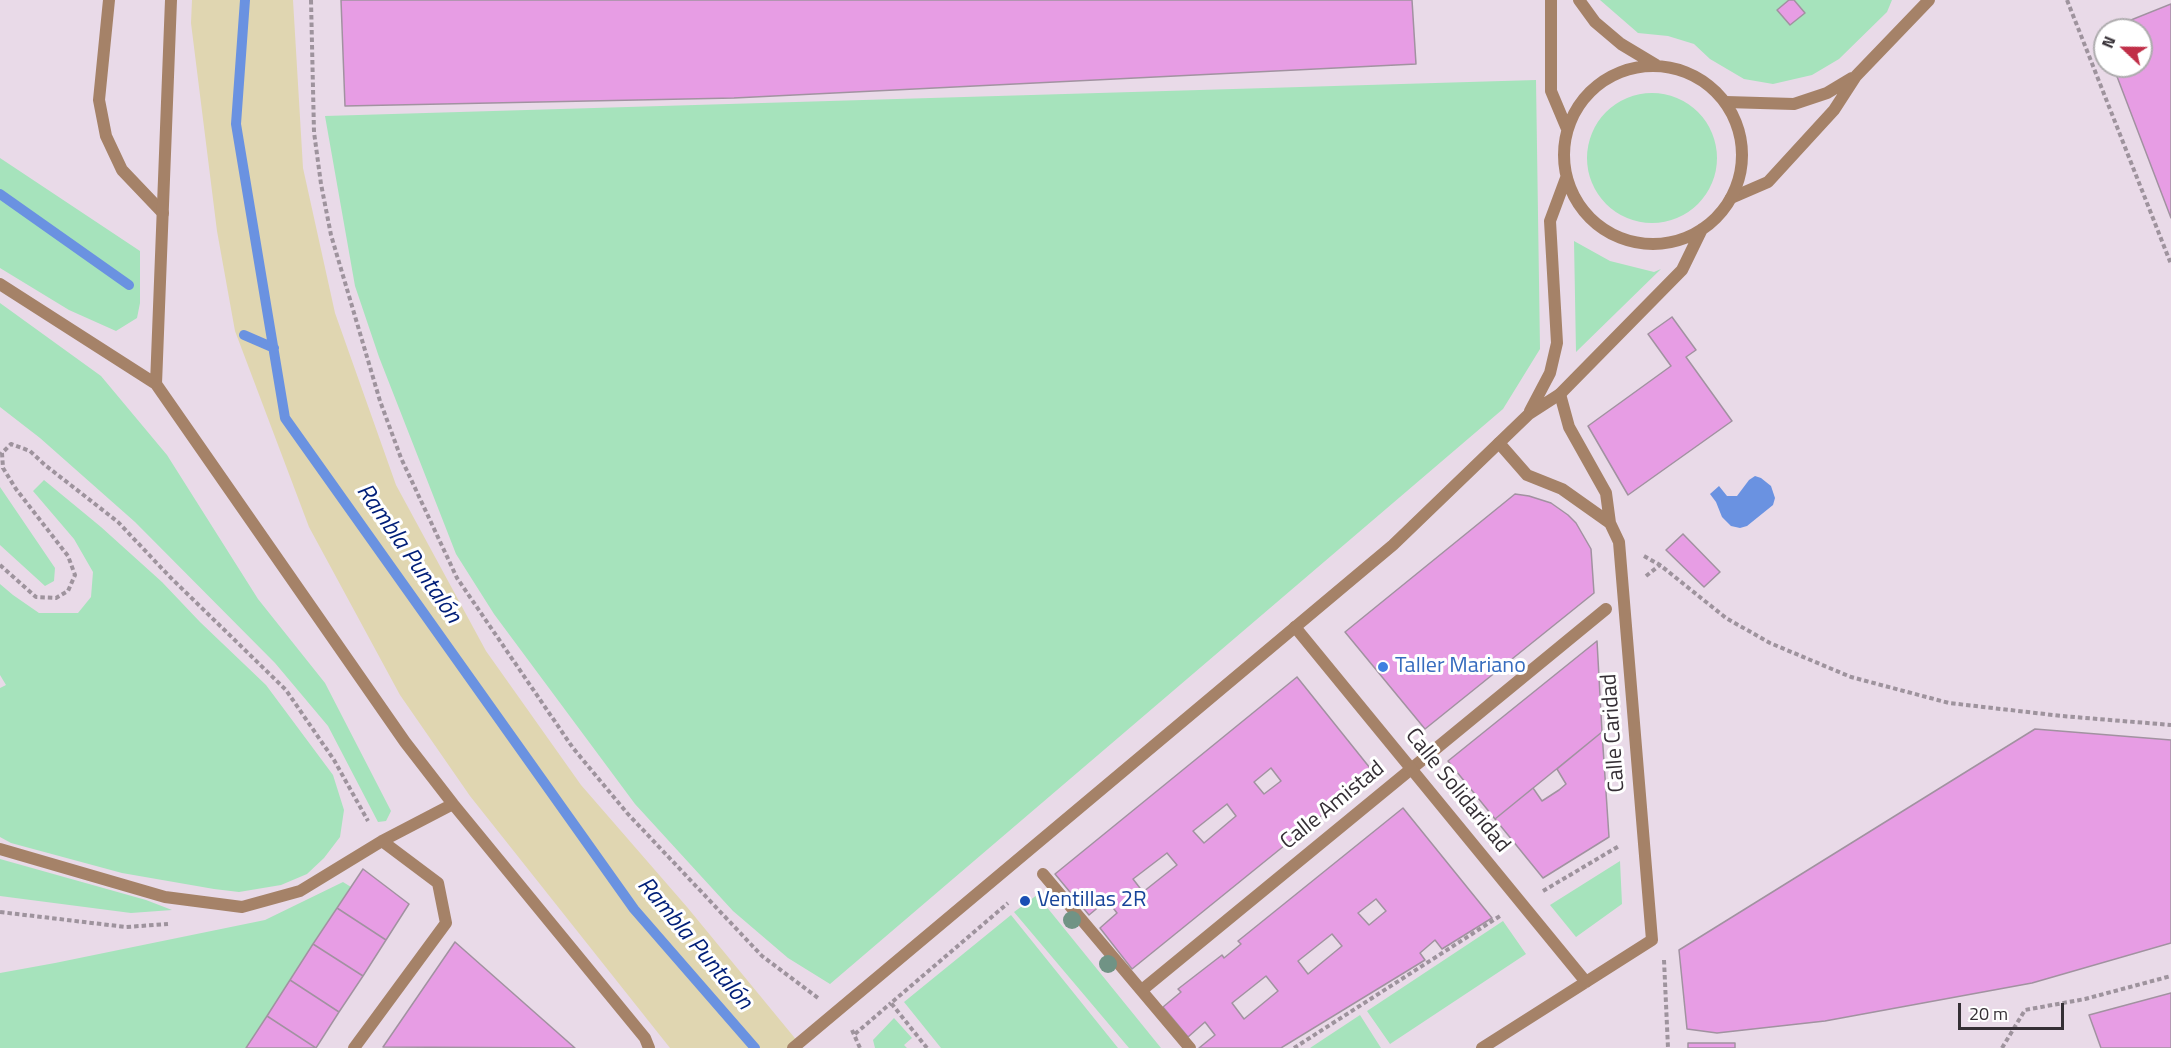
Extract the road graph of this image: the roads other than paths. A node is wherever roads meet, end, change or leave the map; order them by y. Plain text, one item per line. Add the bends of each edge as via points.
1 (109, 0) edge
2 (171, 0) edge
3 (1551, 0) edge
4 (1579, 0) edge
5 (1929, 0) edge
6 (1656, 65) junction
7 (1856, 76) junction
8 (1726, 102) junction
9 (1567, 129) junction
10 (1566, 178) junction
11 (1731, 198) junction
12 (163, 213) junction
13 (1702, 230) junction
14 (0, 284) edge
15 (156, 384) junction
16 (1560, 393) junction
17 (1529, 414) junction
18 (1498, 443) junction
19 (1610, 523) junction
20 (1606, 609) dead end
21 (1295, 627) junction
22 (1411, 768) junction
23 (453, 804) junction
24 (382, 841) junction
25 (0, 849) edge
26 (1043, 874) road end
27 (1586, 982) junction
28 (1142, 990) junction
29 (354, 1048) edge
30 (649, 1048) edge
31 (793, 1048) edge
32 (1190, 1048) edge
33 (1482, 1048) edge

1 - 12 street via 99,100 106,136 122,170
2 - 12 street
3 - 9 street via 1551,92
4 - 6 street via 1604,30
5 - 7 street
6 - 8 street via 1690,74 1707,83
6 - 9 street via 1627,68 1600,82 1580,102
7 - 8 street via 1827,93 1794,104
7 - 11 street via 1834,110 1768,182
8 - 11 street via 1737,124 1742,149 1740,174
9 - 10 street via 1563,154
10 - 13 street via 1578,204 1597,225 1621,239 1648,244 1676,241
10 - 17 street via 1550,221 1557,343 1550,373
11 - 13 street
12 - 15 street
13 - 16 street via 1682,270
14 - 15 street
15 - 23 street via 405,742
16 - 17 street
16 - 19 street, Calle Caridad via 1569,427 1606,493
17 - 18 street
18 - 19 street, Calle Caridad via 1527,475 1562,489
18 - 21 street via 1393,545
19 - 27 street, Calle Caridad via 1619,542 1652,940
20 - 22 street, Calle Amistad
21 - 22 street, Calle Solidaridad
21 - 31 street
22 - 27 street, Calle Solidaridad
22 - 28 street, Calle Amistad
23 - 24 street
23 - 30 street via 645,1038
24 - 25 street via 300,891 242,907 165,897
24 - 29 street via 438,883 446,923
26 - 28 street
27 - 33 street
28 - 32 street

